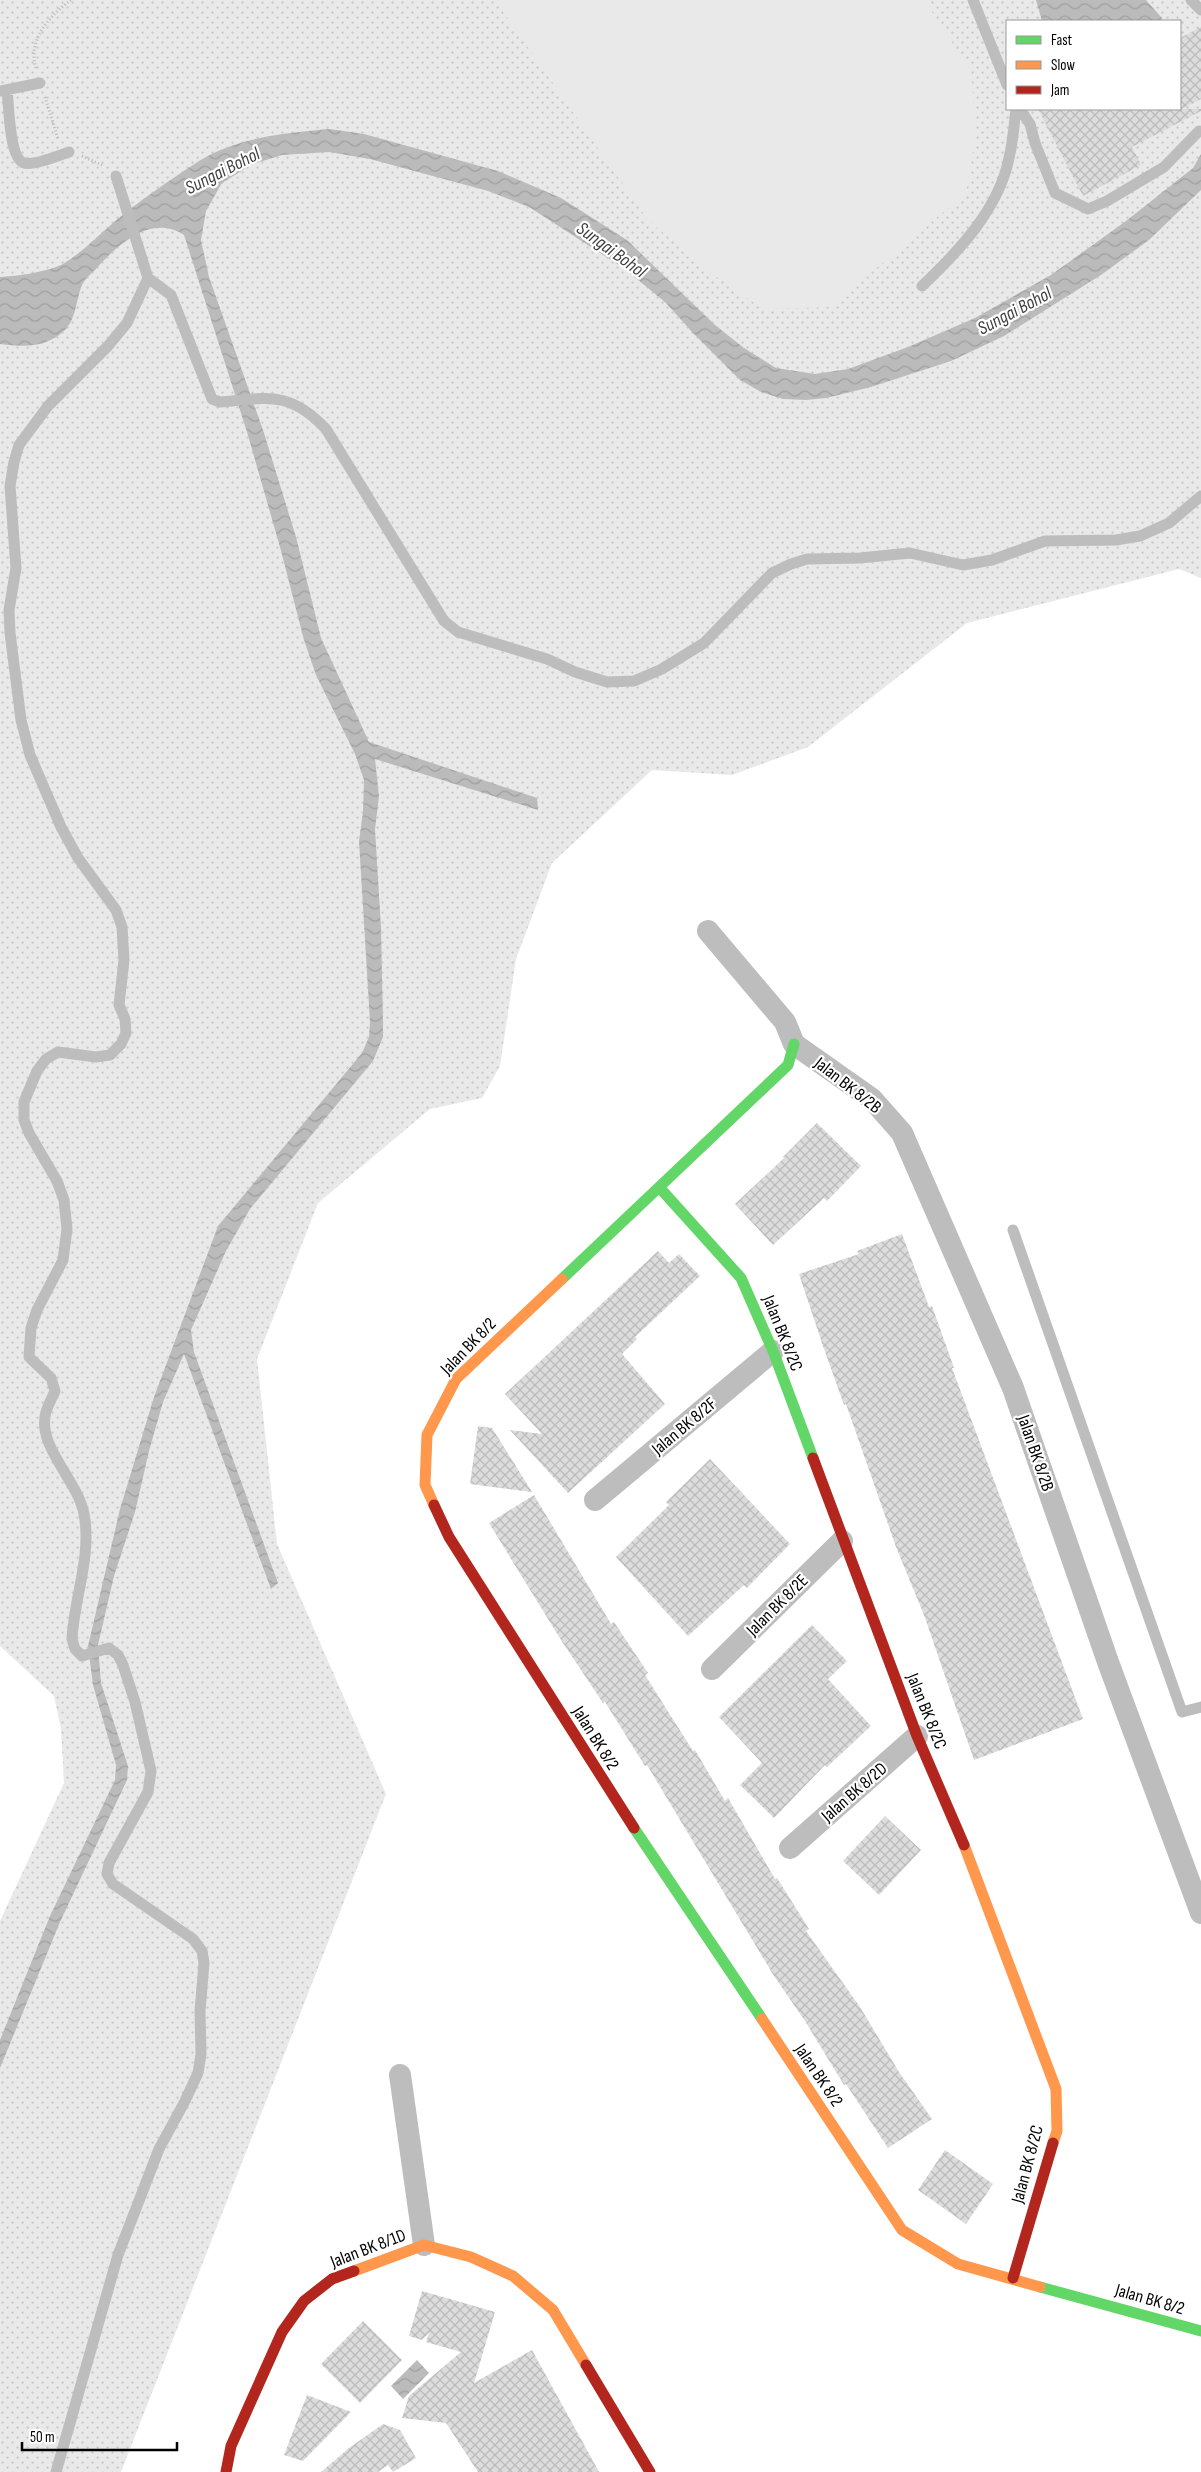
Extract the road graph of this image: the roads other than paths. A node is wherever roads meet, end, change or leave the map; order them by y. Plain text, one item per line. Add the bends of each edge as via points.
1 (973, 0) edge
2 (1191, 0) edge
3 (1201, 10) edge
4 (40, 82) road end
5 (1006, 82) edge
6 (4, 91) edge
7 (1016, 110) edge
8 (1021, 110) edge
9 (1199, 132) dead end
10 (69, 152) road end
11 (116, 176) road end
12 (148, 278) junction
13 (922, 286) dead end
14 (1201, 496) edge
15 (708, 931) dead end
16 (794, 1044) junction
17 (659, 1187) junction
18 (1013, 1230) dead end
19 (773, 1351) junction
20 (595, 1500) dead end
21 (842, 1541) junction
22 (712, 1669) dead end
23 (1201, 1707) edge
24 (917, 1736) junction
25 (790, 1848) dead end
26 (1201, 1913) edge
27 (400, 2075) dead end
28 (424, 2245) junction
29 (1013, 2278) junction
30 (1201, 2331) edge
31 (56, 2472) edge
32 (226, 2472) edge
33 (650, 2472) edge

1 - 5 lane
2 - 3 lane
4 - 6 lane
6 - 10 lane via 13,149 18,159 32,164
7 - 13 lane via 1009,160 990,207
8 - 9 lane via 1030,124 1055,193 1088,209 1164,167
11 - 12 lane
12 - 14 lane via 171,295 212,399 220,402 284,400 298,405 326,429 444,622 458,632 547,659 607,682 634,681 662,669 704,643 772,573 791,564 807,559 910,553 963,564 992,560 1045,541 1116,540 1140,536 1169,523
12 - 31 lane via 128,323 48,406 19,446 10,486 16,568 9,610 20,720 30,755 61,827 78,858 116,910 122,927 124,960 119,1005 126,1019 126,1034 110,1055 96,1057 58,1052 46,1059 24,1102 24,1120 64,1200 67,1229 63,1260 37,1310 28,1344 29,1357 51,1378 55,1391 46,1412 46,1440 77,1492 84,1514 85,1548 72,1639 82,1656 109,1648 118,1655 135,1702 151,1772 148,1792 109,1864 107,1874 113,1884 193,1939 202,1951 204,1963 198,2072 159,2149 118,2255
15 - 16 street via 785,1022
16 - 17 street, Jalan BK 8/2 via 788,1065
16 - 26 street, Jalan BK 8/2B via 872,1099 902,1133 1013,1388 1108,1662
17 - 19 street, Jalan BK 8/2C via 741,1278
17 - 29 street, Jalan BK 8/2 via 456,1379 427,1435 425,1484 449,1537 606,1786 902,2230 958,2264
18 - 23 lane via 1182,1712
19 - 20 street, Jalan BK 8/2F
19 - 21 street, Jalan BK 8/2C
21 - 22 street, Jalan BK 8/2E
21 - 24 street, Jalan BK 8/2C
24 - 25 street, Jalan BK 8/2D
24 - 29 street, Jalan BK 8/2C via 954,1820 1056,2089 1057,2131
27 - 28 street
28 - 32 street, Jalan BK 8/1D via 332,2279 304,2301 282,2332 231,2446
28 - 33 street, Jalan BK 8/1D via 471,2257 513,2276 553,2310
29 - 30 street, Jalan BK 8/2

